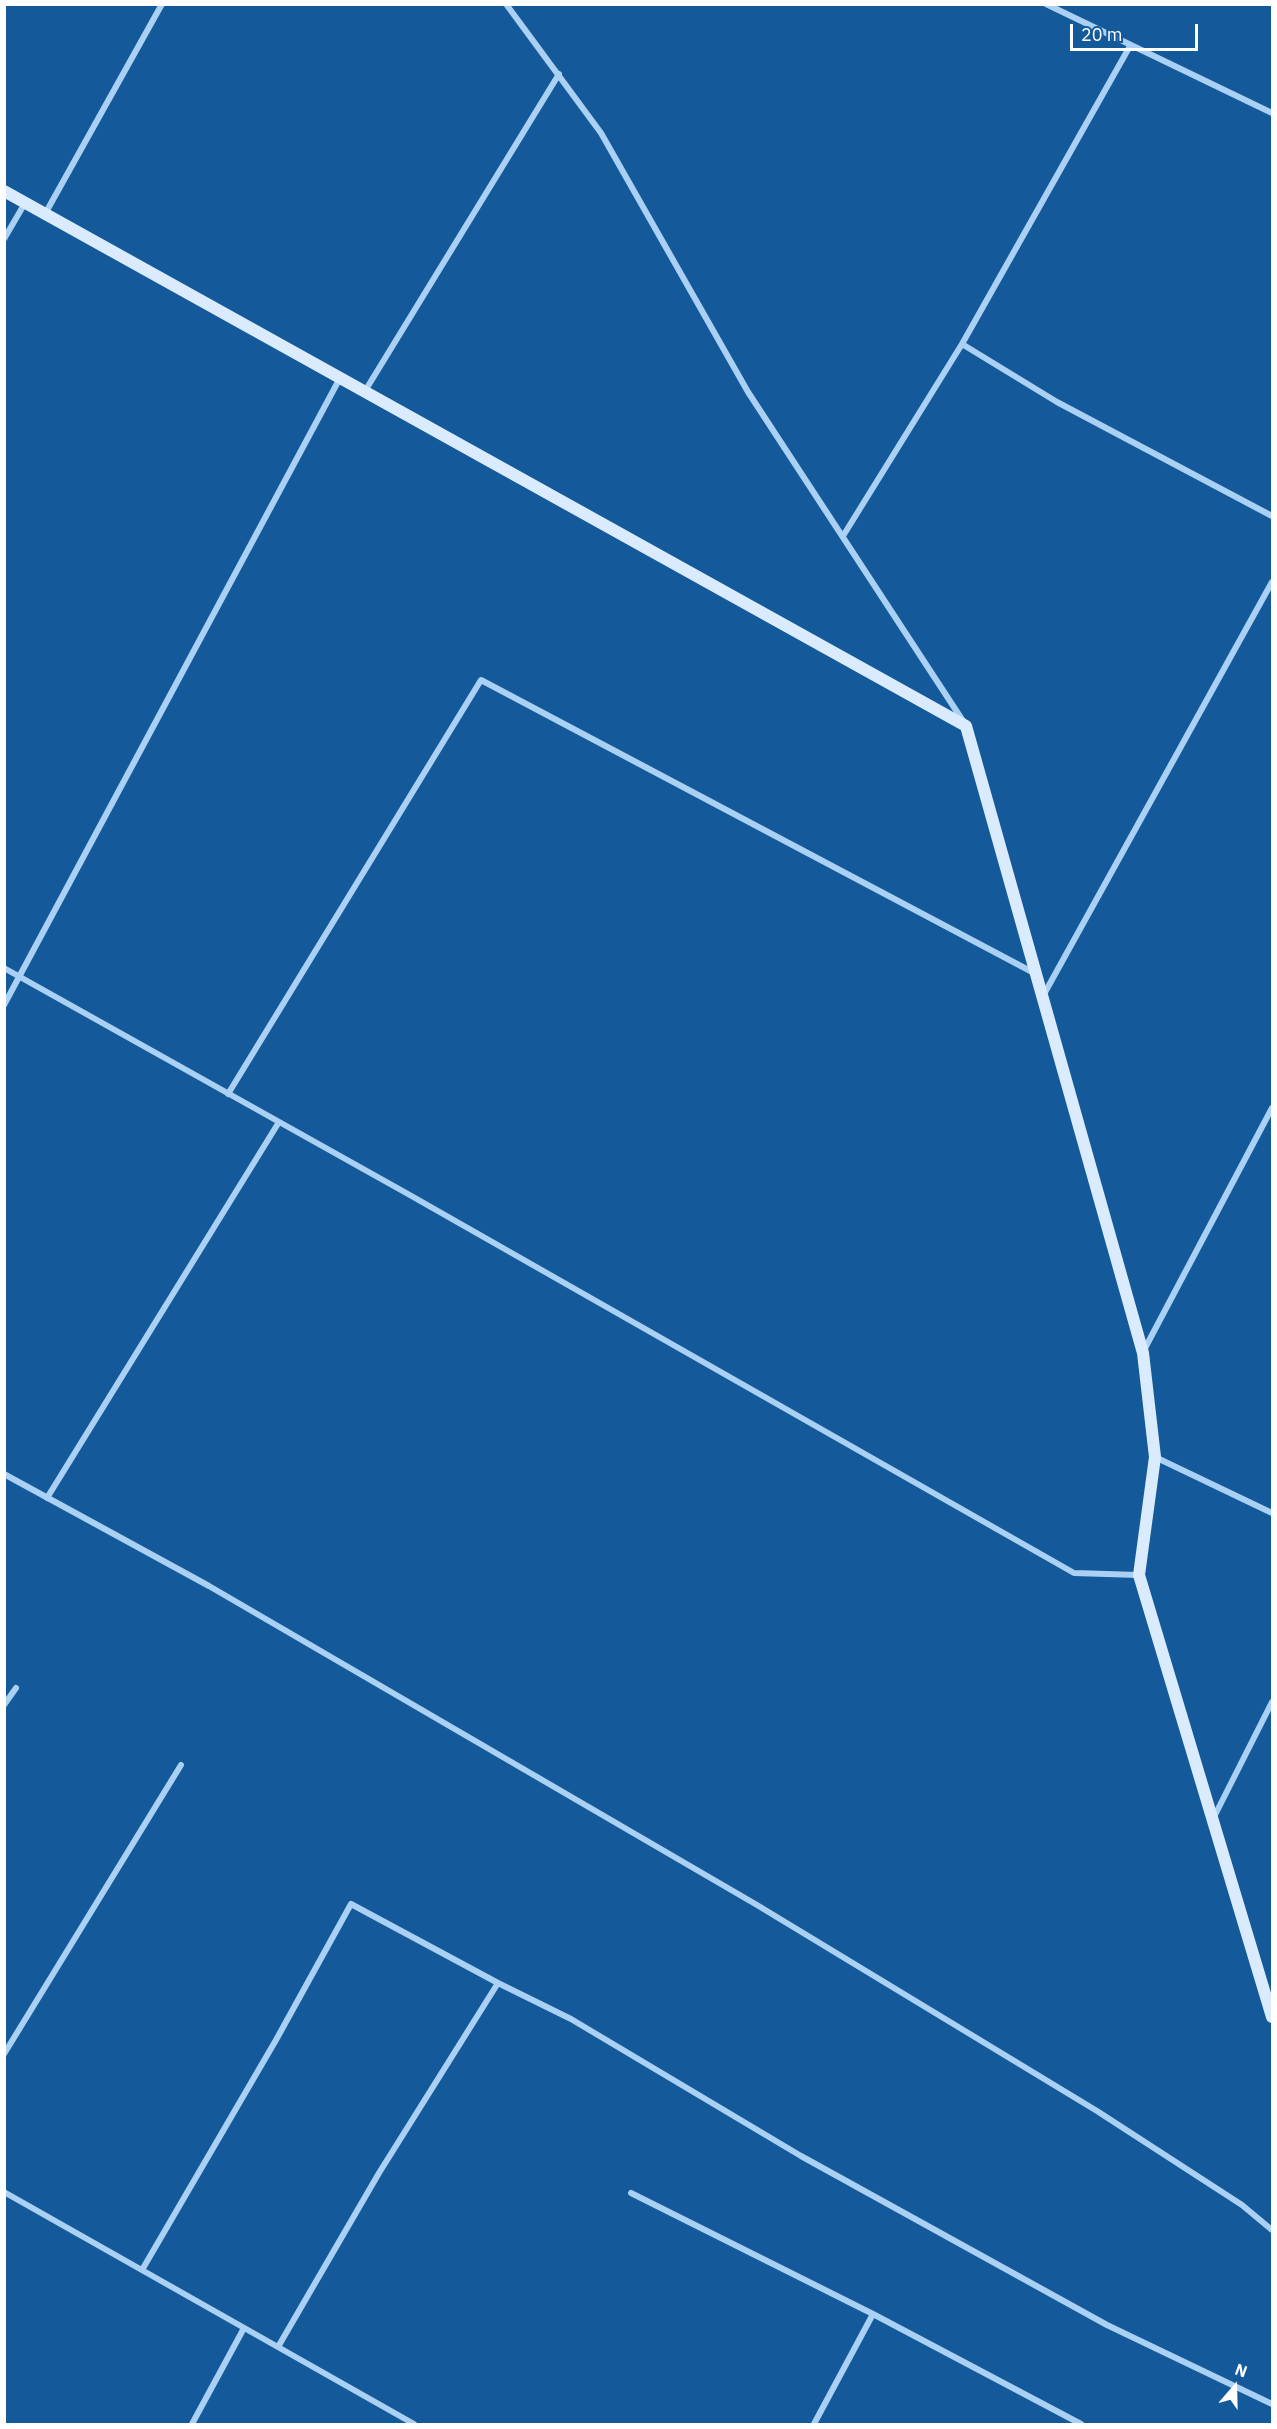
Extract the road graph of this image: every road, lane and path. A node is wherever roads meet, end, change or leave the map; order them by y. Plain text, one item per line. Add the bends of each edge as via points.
1 (162, 4) edge
2 (506, 4) edge
3 (1046, 4) edge
4 (1130, 46) junction
5 (559, 74) junction
6 (1272, 113) edge
7 (4, 191) edge
8 (25, 203) junction
9 (45, 214) junction
10 (4, 239) edge
11 (962, 344) junction
12 (340, 378) junction
13 (364, 391) junction
14 (1272, 516) edge
15 (843, 536) junction
16 (1272, 582) edge
17 (966, 726) junction
18 (4, 968) edge
19 (1036, 974) junction
20 (19, 977) junction
21 (1043, 997) junction
22 (4, 1005) edge
23 (228, 1094) junction
24 (1272, 1108) edge
25 (279, 1122) junction
26 (1143, 1353) junction
27 (1155, 1457) junction
28 (4, 1474) edge
29 (47, 1498) junction
30 (1272, 1513) edge
31 (1139, 1575) junction
32 (16, 1688) dead end
33 (1272, 1702) edge
34 (4, 1704) edge
35 (181, 1765) dead end
36 (1213, 1819) junction
37 (498, 1983) junction
38 (1272, 2017) edge
39 (4, 2054) edge
40 (4, 2192) edge
41 (631, 2193) dead end
42 (1272, 2230) edge
43 (142, 2270) junction
44 (873, 2314) junction
45 (244, 2328) junction
46 (278, 2347) junction
47 (1272, 2404) edge
48 (192, 2424) edge
49 (414, 2424) edge
50 (814, 2424) edge
51 (1081, 2424) edge

1 - 9 street
2 - 5 street
3 - 4 street
4 - 6 street
4 - 11 street
5 - 13 street
5 - 15 street via 601,133 748,392
7 - 8 main road
8 - 9 main road
8 - 10 street
9 - 12 main road
11 - 14 street via 1057,402
11 - 15 street
12 - 13 main road
12 - 20 street
13 - 17 main road
15 - 17 street
16 - 21 street
17 - 19 main road
18 - 20 street
19 - 21 main road
19 - 23 street via 481,680
20 - 22 street
20 - 23 street
21 - 26 main road
23 - 25 street
24 - 26 street
25 - 29 street
25 - 31 street via 1074,1573
26 - 27 main road
27 - 30 street
27 - 31 main road
28 - 29 street
29 - 42 street via 208,1586 757,1905 1097,2111 1242,2205
31 - 36 main road
32 - 34 street
33 - 36 street
35 - 39 street
36 - 38 main road
37 - 43 street via 351,1904
37 - 46 street via 379,2173
37 - 47 street via 571,2019 801,2156 1107,2325
40 - 43 street
41 - 44 street
43 - 45 street
44 - 50 street
44 - 51 street
45 - 46 street
45 - 48 street
46 - 49 street

